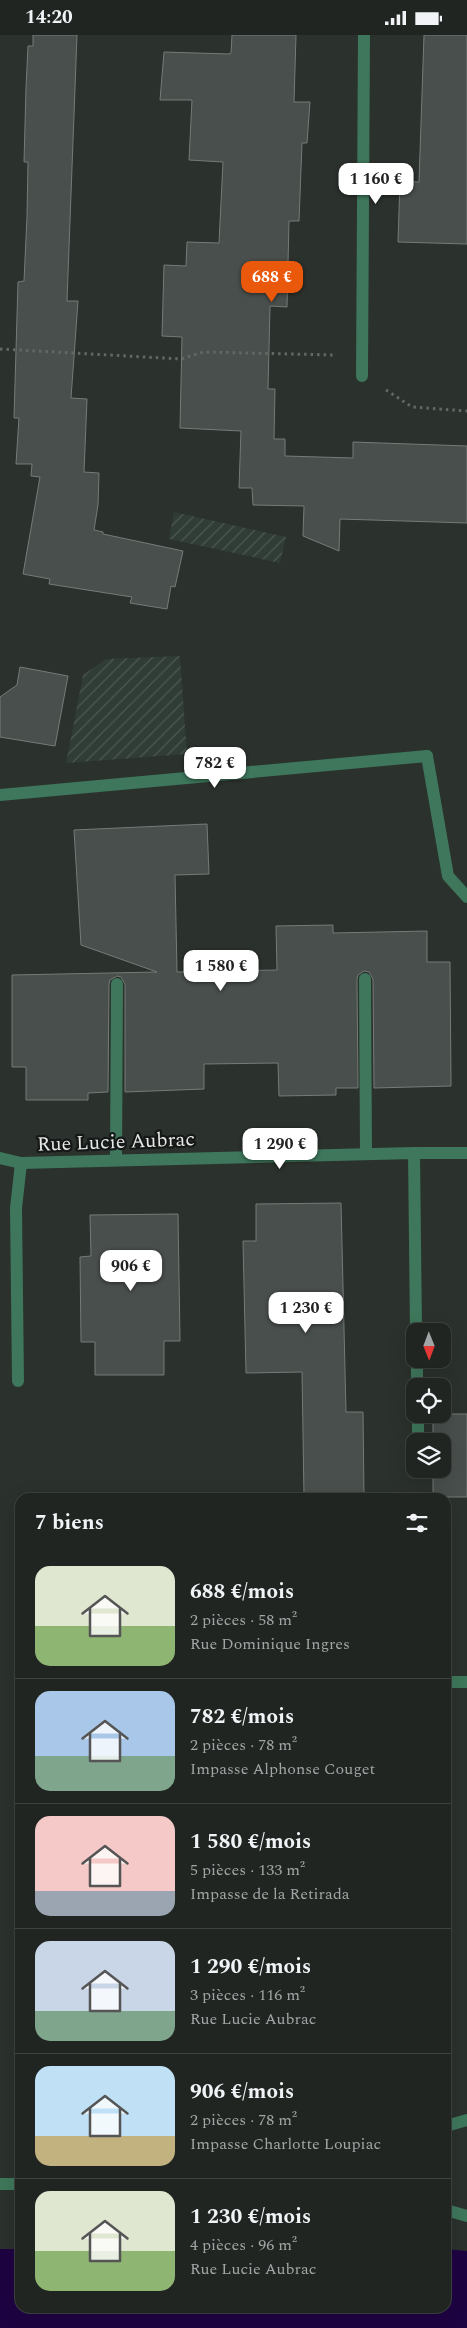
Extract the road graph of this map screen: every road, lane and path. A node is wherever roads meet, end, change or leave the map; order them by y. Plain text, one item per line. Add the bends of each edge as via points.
1 (364, 35) edge
2 (0, 349) edge
3 (361, 356) junction
4 (362, 376) joint
5 (467, 411) edge
6 (0, 795) edge
7 (467, 897) edge
8 (365, 979) dead end
9 (117, 984) dead end
10 (414, 1153) junction
11 (467, 1153) edge
12 (366, 1154) junction
13 (0, 1158) edge
14 (116, 1160) junction
15 (20, 1163) junction
16 (416, 1323) edge
17 (18, 1381) dead end
18 (451, 1682) edge
19 (467, 1682) edge
20 (467, 2120) edge
21 (451, 2125) edge
22 (0, 2184) edge
23 (15, 2184) edge
24 (451, 2211) edge
25 (467, 2216) edge

1 - 3 street
2 - 3 path via 181,359 203,352
3 - 4 street
4 - 5 path via 412,407
6 - 7 street via 427,756 448,876
8 - 12 street
9 - 14 street
10 - 11 street, Rue Lucie Aubrac
10 - 12 street, Rue Lucie Aubrac
10 - 16 street
12 - 14 street, Rue Lucie Aubrac
13 - 15 street, Rue Lucie Aubrac
14 - 15 street, Rue Lucie Aubrac
15 - 17 street via 16,1208
18 - 19 street
20 - 21 street
22 - 23 street
24 - 25 street

